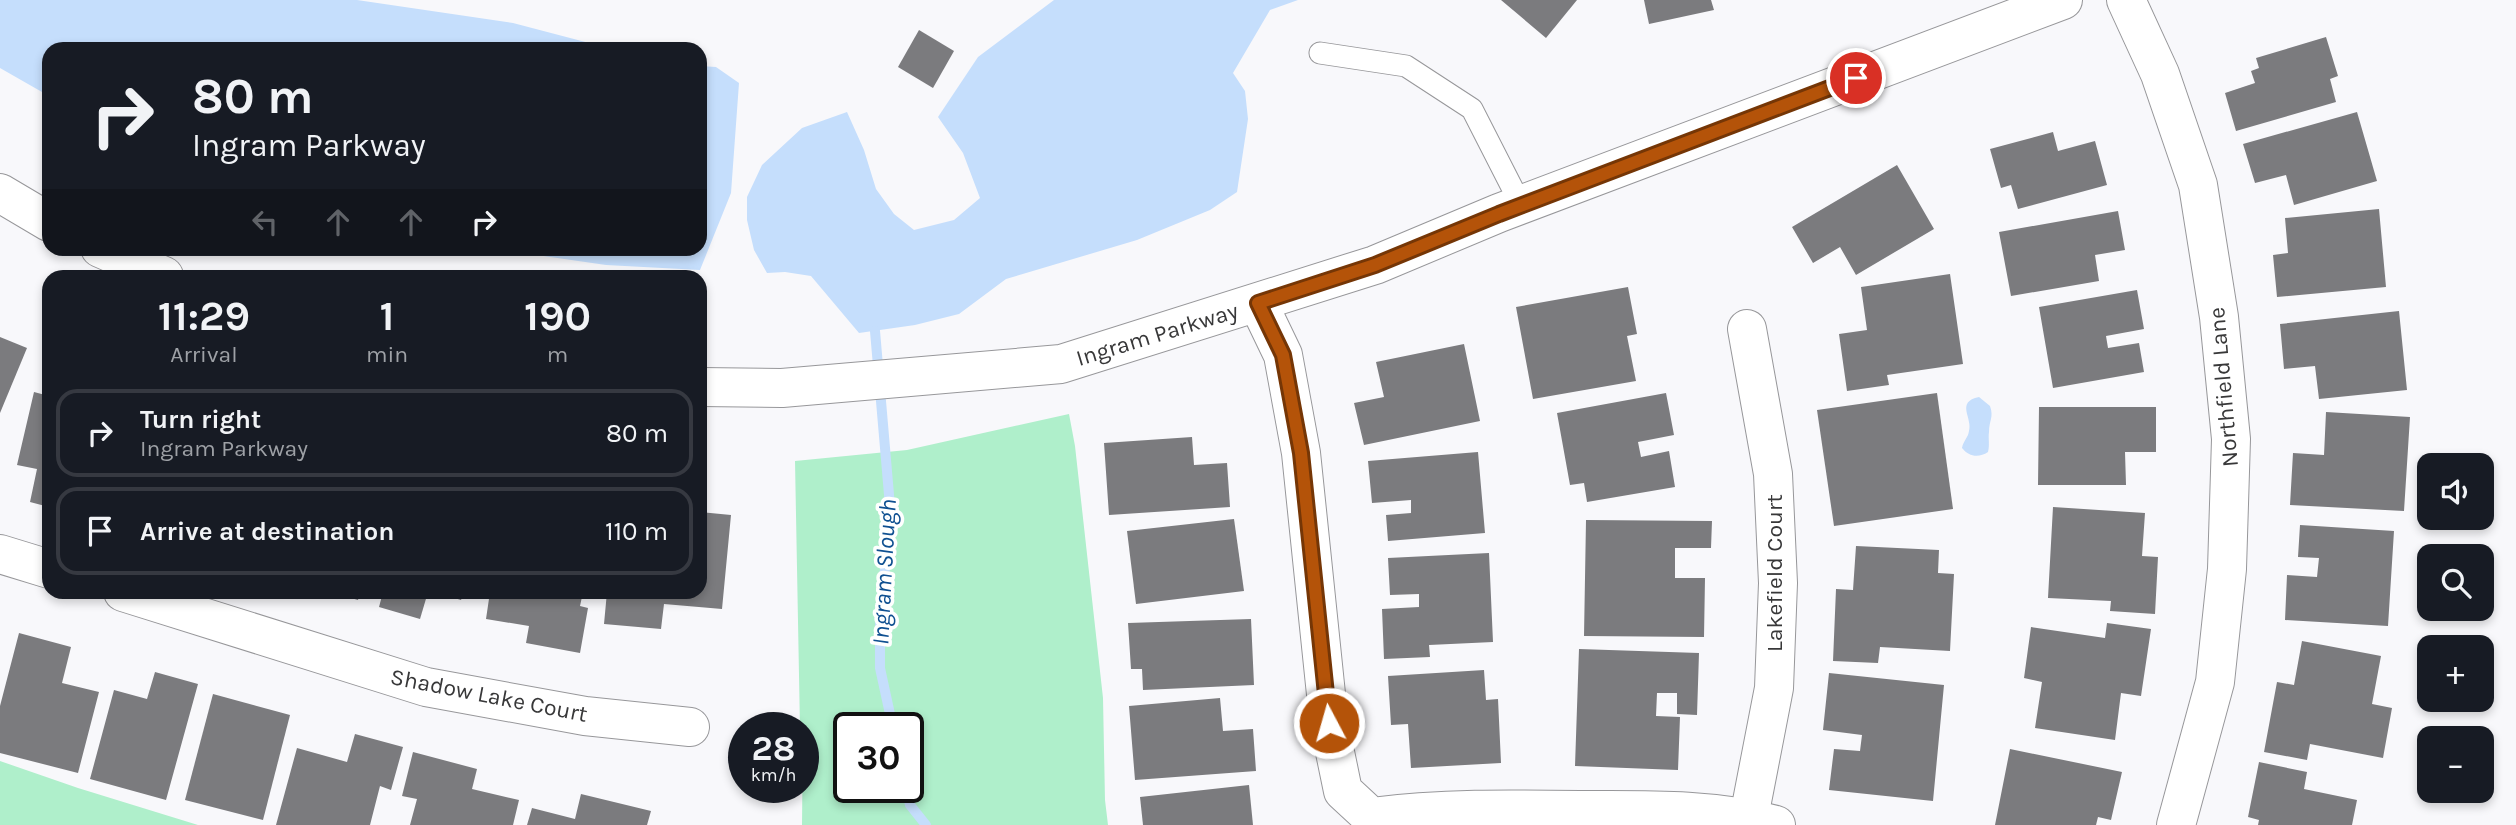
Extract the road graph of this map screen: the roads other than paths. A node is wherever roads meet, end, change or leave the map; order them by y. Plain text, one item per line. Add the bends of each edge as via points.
1 (2063, 0) edge
2 (2126, 0) edge
3 (1320, 53) dead end
4 (0, 193) edge
5 (1521, 205) junction
6 (42, 218) edge
7 (118, 256) edge
8 (150, 270) edge
9 (1258, 303) junction
10 (1747, 329) dead end
11 (707, 387) edge
12 (0, 554) edge
13 (42, 567) edge
14 (173, 599) edge
15 (215, 605) edge
16 (690, 727) dead end
17 (1763, 821) edge
18 (2176, 825) edge

1 - 5 street, Ingram Parkway
2 - 18 street, Northfield Lane via 2160,74 2198,186 2219,317 2231,439 2227,569 2215,682
3 - 5 lane via 1406,66 1472,109
4 - 6 street
5 - 9 street, Ingram Parkway via 1375,265
7 - 8 street
9 - 11 street, Ingram Parkway via 1061,364 782,387
9 - 17 street via 1283,355 1301,453 1329,723 1343,791 1371,817 1422,810 1653,810
10 - 17 street, Lakefield Court via 1773,474 1778,583
12 - 13 street
14 - 15 street, Shadow Lake Court
15 - 16 street, Shadow Lake Court via 426,687 585,716

